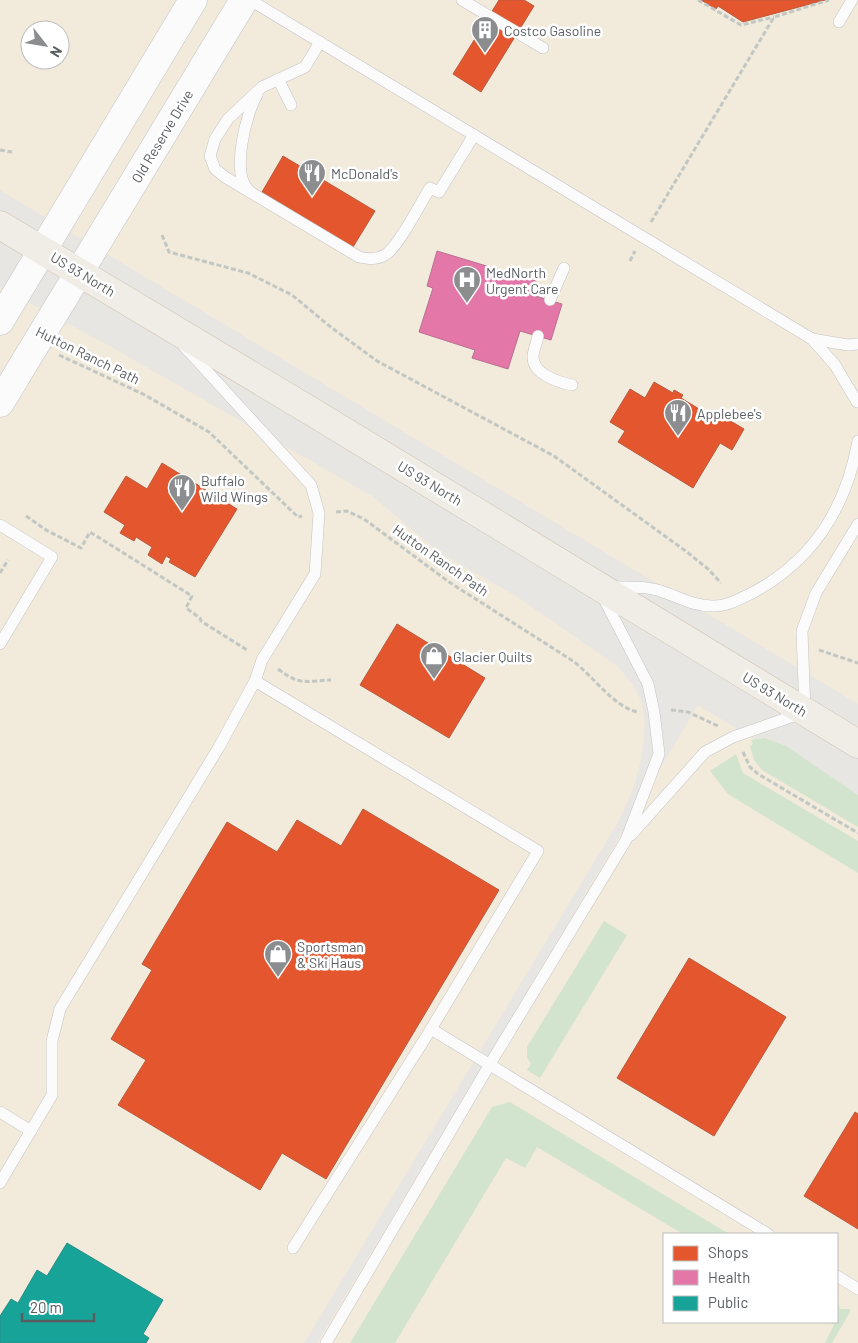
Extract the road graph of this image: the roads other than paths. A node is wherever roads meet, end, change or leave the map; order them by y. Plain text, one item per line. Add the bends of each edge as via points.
1 (193, 0) edge
2 (244, 0) edge
3 (250, 0) edge
4 (462, 0) edge
5 (852, 0) edge
6 (839, 22) dead end
7 (320, 42) junction
8 (543, 48) dead end
9 (278, 79) junction
10 (262, 87) junction
11 (291, 105) dead end
12 (474, 135) junction
13 (257, 197) junction
14 (0, 225) edge
15 (42, 249) junction
16 (564, 268) dead end
17 (78, 272) junction
18 (550, 300) dead end
19 (158, 318) junction
20 (0, 321) edge
21 (538, 336) dead end
22 (812, 339) junction
23 (858, 344) edge
24 (572, 384) dead end
25 (858, 401) edge
26 (0, 403) edge
27 (858, 441) edge
28 (858, 524) edge
29 (0, 525) edge
30 (597, 586) junction
31 (0, 644) edge
32 (256, 681) junction
33 (805, 712) junction
34 (858, 744) edge
35 (626, 840) junction
36 (431, 1029) junction
37 (490, 1064) junction
38 (0, 1112) edge
39 (31, 1131) junction
40 (0, 1183) edge
41 (766, 1233) edge
42 (293, 1248) dead end
43 (838, 1277) edge
44 (858, 1289) edge
45 (326, 1343) edge

1 - 15 main road
2 - 17 main road, Old Reserve Drive
3 - 7 lane
4 - 8 lane
5 - 6 lane
7 - 9 lane via 304,67
7 - 12 lane
9 - 10 lane
9 - 11 lane
10 - 13 lane via 252,102 240,170 243,184
10 - 13 lane via 228,119 215,139 210,156 215,169
12 - 13 lane via 439,192 430,188 396,244 386,255 370,260 359,258
12 - 22 lane
14 - 15 main road, US 93 North
15 - 17 main road, US 93 North
15 - 20 main road
16 - 18 lane
17 - 19 main road, US 93 North
17 - 26 main road, Old Reserve Drive
19 - 30 main road, US 93 North
19 - 32 lane via 311,485 319,513 315,574 262,660
21 - 24 lane via 533,358 539,370 556,382
22 - 23 lane
22 - 25 lane via 836,365
27 - 30 lane via 837,512 798,561 769,584 736,601 712,606 687,602 654,589
28 - 33 lane via 816,594 802,631
29 - 31 lane via 52,557
30 - 33 main road, US 93 North
30 - 35 lane via 648,684 654,712 658,754
32 - 36 lane via 538,851
32 - 39 lane via 60,1009 52,1041 52,1095
33 - 34 main road, US 93 North
33 - 35 lane via 733,737 705,752
35 - 37 lane
36 - 37 lane
36 - 42 lane
37 - 41 lane
37 - 45 lane
38 - 39 lane
39 - 40 lane
43 - 44 lane

